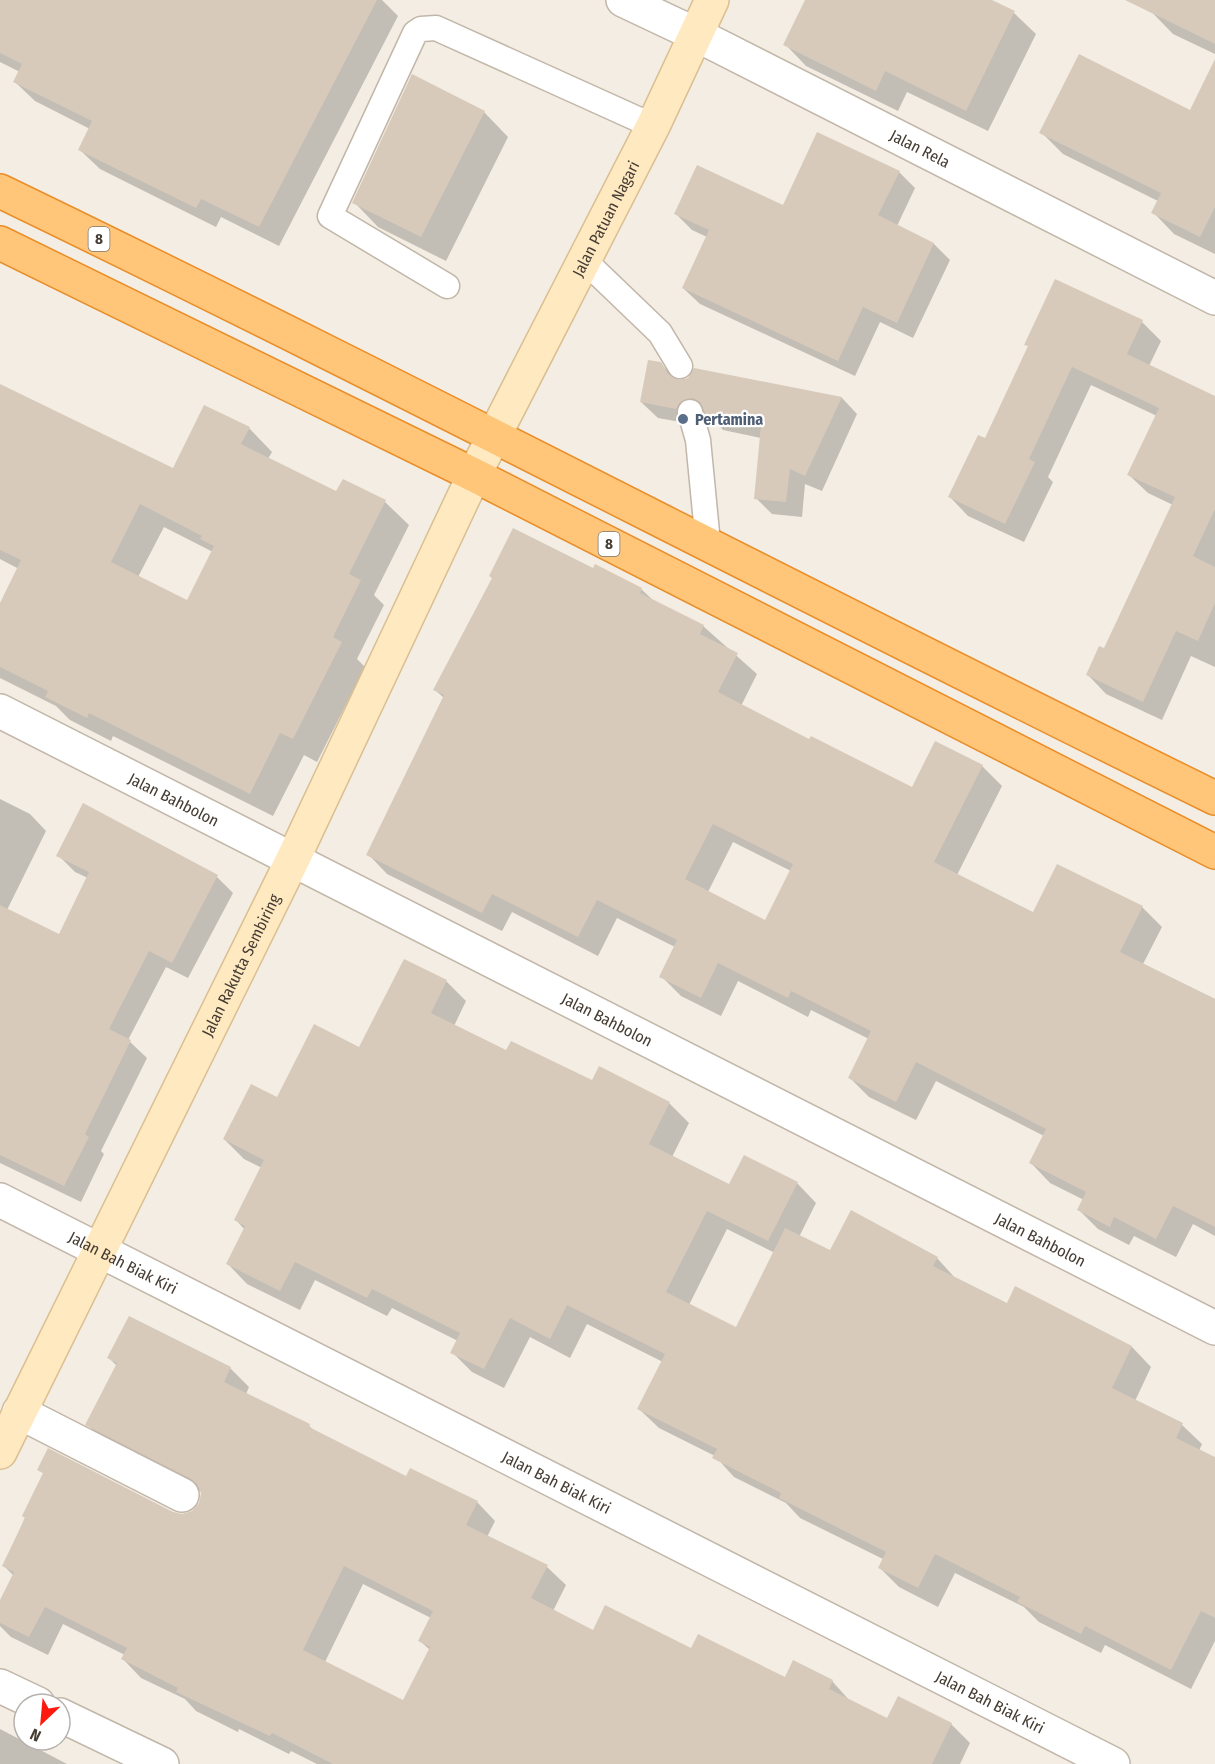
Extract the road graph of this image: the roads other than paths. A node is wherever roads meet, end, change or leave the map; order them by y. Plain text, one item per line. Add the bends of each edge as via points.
1 (623, 0) edge
2 (712, 0) edge
3 (695, 34) junction
4 (653, 126) junction
5 (0, 191) edge
6 (0, 243) edge
7 (584, 260) junction
8 (447, 286) dead end
9 (1215, 298) edge
10 (680, 366) dead end
11 (690, 412) dead end
12 (495, 434) junction
13 (474, 475) junction
14 (708, 543) junction
15 (0, 711) edge
16 (1215, 798) edge
17 (1215, 852) edge
18 (293, 859) junction
19 (0, 1200) edge
20 (100, 1249) junction
21 (1215, 1328) edge
22 (20, 1412) junction
23 (0, 1452) edge
24 (182, 1495) dead end
25 (72, 1721) edge
26 (162, 1764) edge
27 (1113, 1764) edge

1 - 3 street, Jalan Rela
2 - 3 main road, Jalan Patuan Nagari
3 - 4 main road, Jalan Patuan Nagari
3 - 9 street, Jalan Rela
4 - 7 main road, Jalan Patuan Nagari
4 - 8 lane via 436,28 415,33 330,216
5 - 12 highway, 8
6 - 13 highway, 8
7 - 10 lane via 660,333
7 - 12 main road, Jalan Patuan Nagari
11 - 14 lane via 698,440
12 - 13 main road, Jalan Patuan Nagari
12 - 14 highway, 8
13 - 17 highway, 8
13 - 18 main road, Jalan Rakutta Sembiring
14 - 16 highway, 8
15 - 18 street, Jalan Bahbolon
18 - 20 main road, Jalan Rakutta Sembiring
18 - 21 street, Jalan Bahbolon
19 - 20 street, Jalan Bah Biak Kiri
20 - 22 main road, Jalan Rakutta Sembiring
20 - 27 street, Jalan Bah Biak Kiri
22 - 23 main road, Jalan Rakutta Sembiring
22 - 24 street
25 - 26 street

